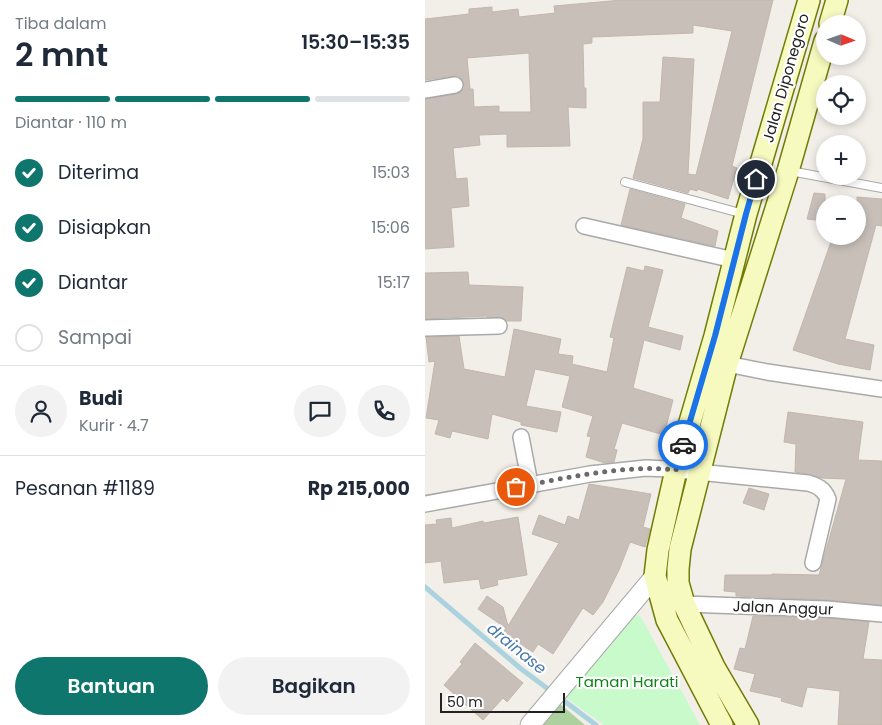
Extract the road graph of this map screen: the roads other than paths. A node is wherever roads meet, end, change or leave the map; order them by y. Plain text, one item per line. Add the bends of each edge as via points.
1 (809, 0) edge
2 (837, 0) edge
3 (833, 15) edge
4 (818, 65) edge
5 (455, 85) dead end
6 (425, 90) edge
7 (788, 171) junction
8 (625, 182) dead end
9 (882, 188) edge
10 (746, 214) junction
11 (583, 226) dead end
12 (734, 260) junction
13 (499, 326) dead end
14 (425, 328) edge
15 (727, 364) junction
16 (882, 390) edge
17 (521, 437) dead end
18 (676, 470) junction
19 (699, 472) junction
20 (530, 484) junction
21 (425, 504) edge
22 (813, 563) dead end
23 (655, 576) junction
24 (684, 604) junction
25 (882, 614) edge
26 (530, 725) edge
27 (722, 725) edge
28 (748, 725) edge

1 - 10 main road, Jalan Diponegoro
2 - 3 main road, Jalan Diponegoro
4 - 7 main road, Jalan Diponegoro
5 - 6 street
7 - 9 lane
7 - 15 main road, Jalan Diponegoro
8 - 10 lane
10 - 12 main road, Jalan Diponegoro
11 - 12 street
12 - 18 main road, Jalan Diponegoro
13 - 14 street
15 - 16 street
15 - 19 main road, Jalan Diponegoro
17 - 20 street
18 - 19 street
18 - 20 street via 646,468
18 - 23 main road, Jalan Diponegoro
19 - 22 street via 820,487 829,499
19 - 24 main road, Jalan Diponegoro via 677,569
20 - 21 street
23 - 26 street
23 - 27 main road, Jalan Diponegoro via 667,620
24 - 25 street, Jalan Anggur
24 - 28 main road, Jalan Diponegoro via 714,667

